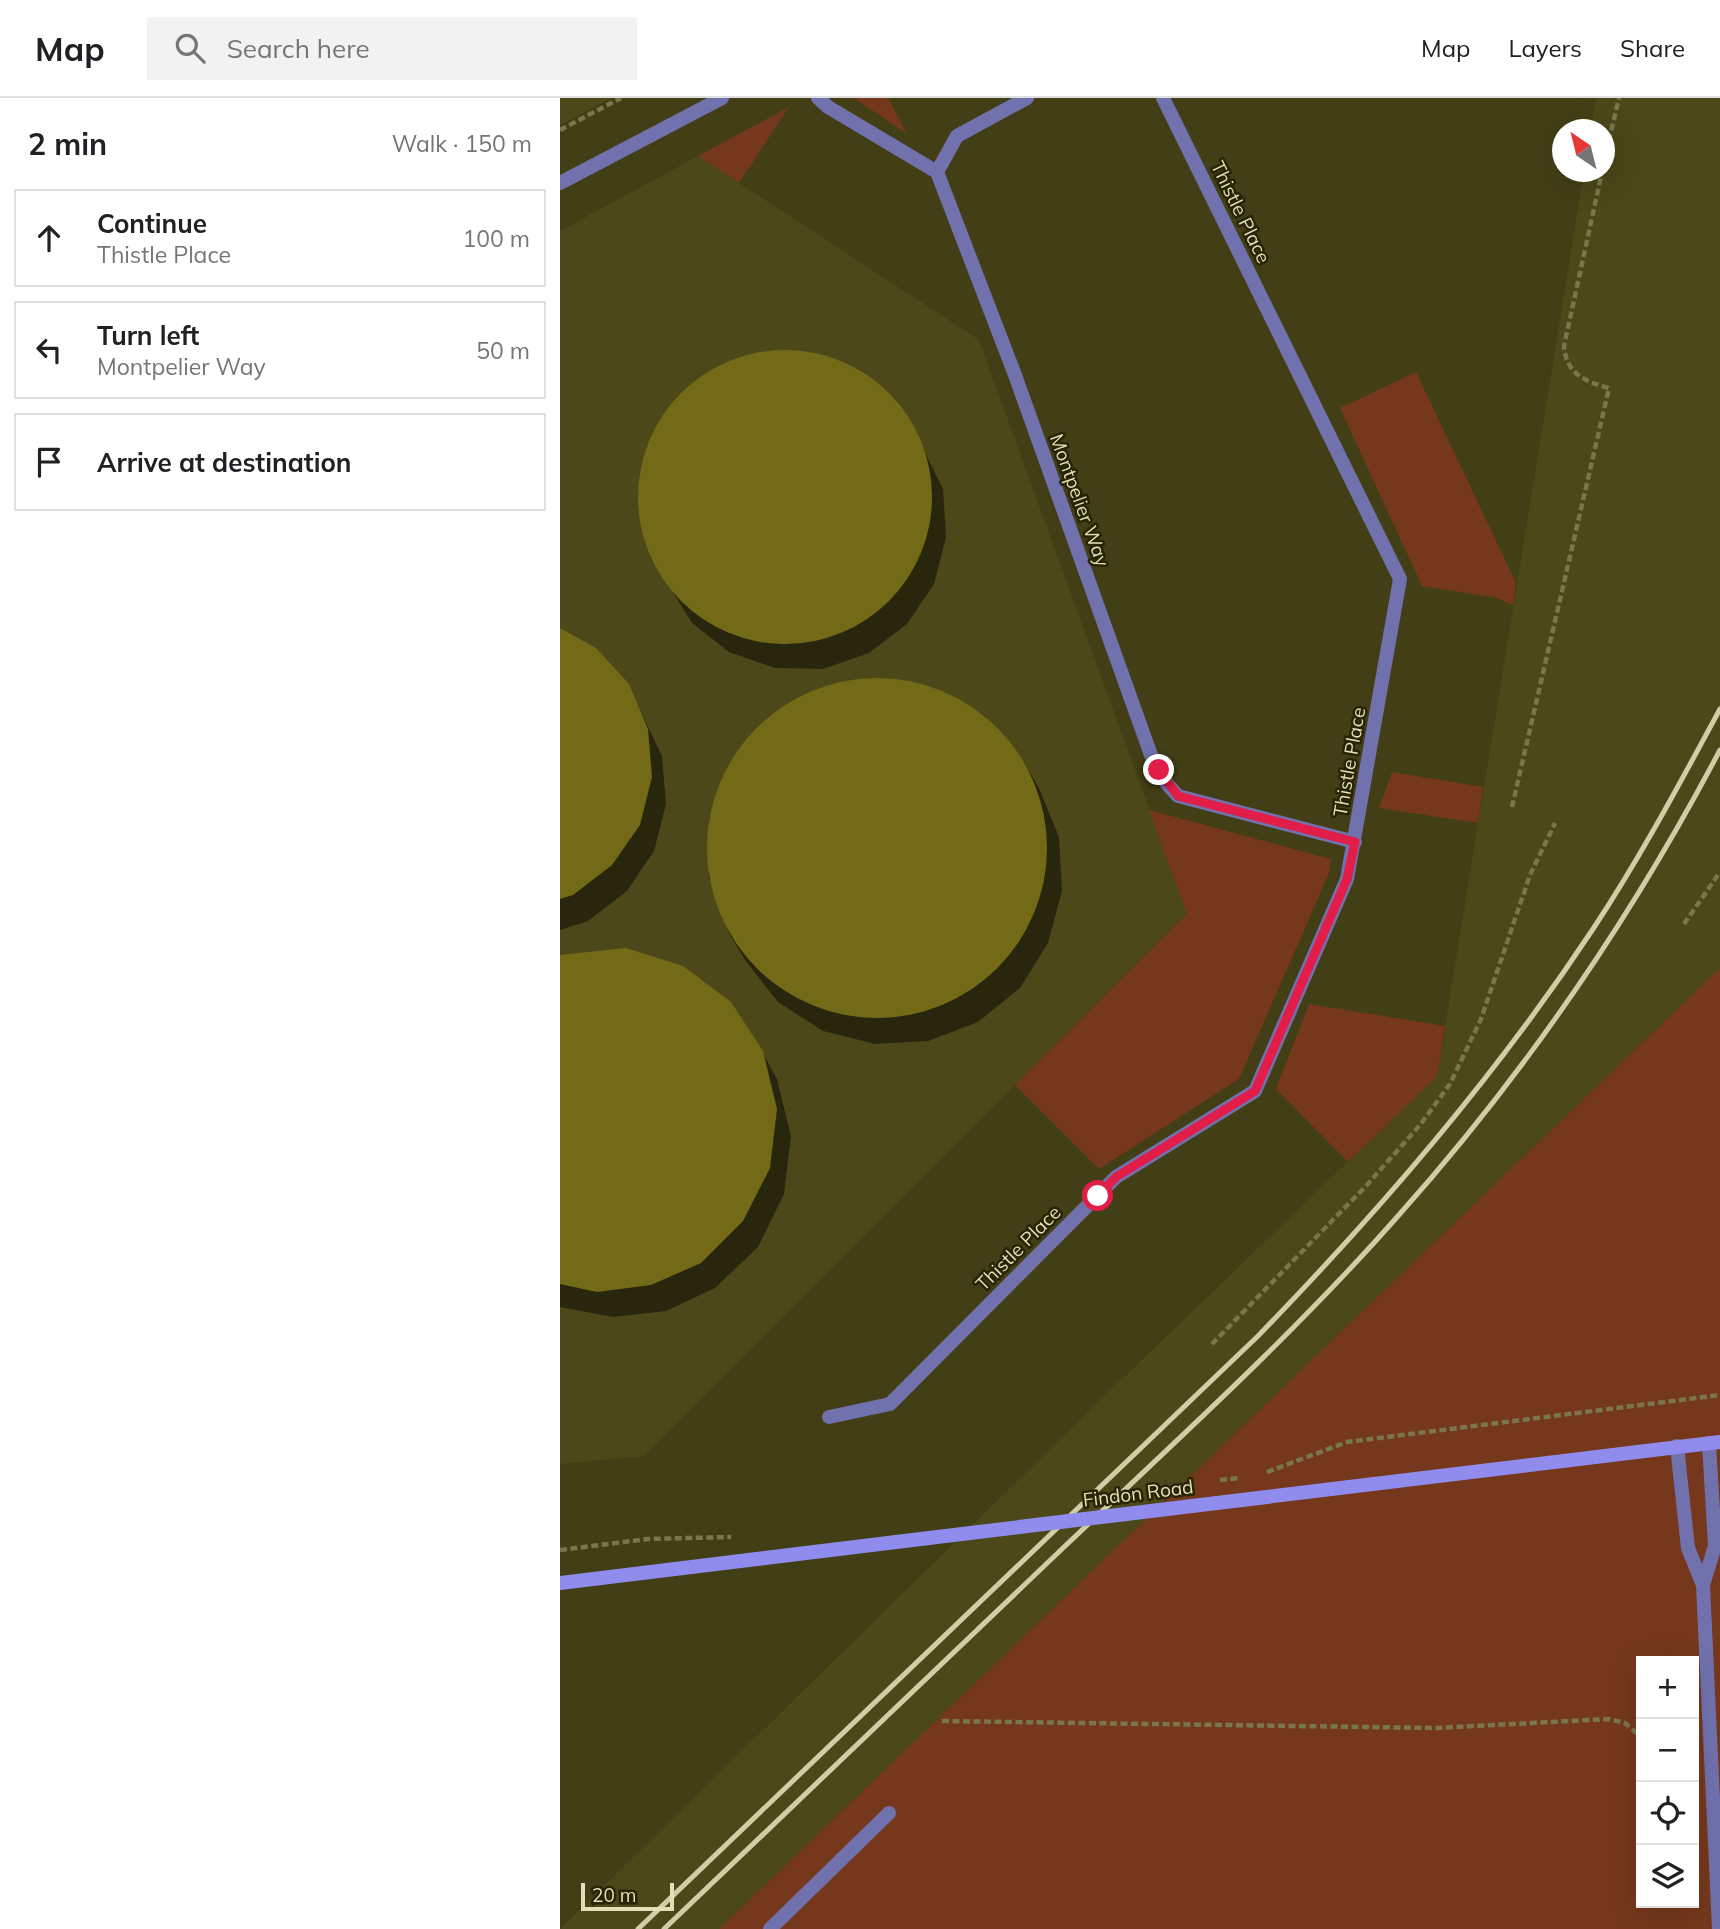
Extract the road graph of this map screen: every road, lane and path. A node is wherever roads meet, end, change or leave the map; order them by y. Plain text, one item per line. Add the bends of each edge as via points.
1 (621, 98) edge
2 (722, 98) edge
3 (818, 98) edge
4 (1027, 98) edge
5 (1163, 98) edge
6 (1619, 98) edge
7 (1614, 119) edge
8 (560, 130) edge
9 (937, 172) junction
10 (1600, 182) edge
11 (560, 183) edge
12 (1512, 807) dead end
13 (1555, 823) dead end
14 (1355, 842) junction
15 (1720, 872) edge
16 (1684, 924) dead end
17 (1212, 1344) dead end
18 (1720, 1395) edge
19 (829, 1416) dead end
20 (1715, 1443) edge
21 (1677, 1446) junction
22 (1261, 1473) dead end
23 (1250, 1475) dead end
24 (1240, 1478) dead end
25 (560, 1583) edge
26 (1703, 1585) junction
27 (942, 1721) dead end
28 (1636, 1733) edge
29 (889, 1813) dead end
30 (770, 1929) edge
31 (1720, 1929) edge

1 - 8 path
2 - 11 street
3 - 9 street
4 - 9 street via 957,136
5 - 14 street, Thistle Place via 1400,579
6 - 7 path
9 - 14 street, Montpelier Way via 1151,755 1167,784 1178,796
10 - 12 path via 1564,352 1578,376 1609,388
13 - 17 path via 1525,888 1481,1019 1450,1084 1366,1186
14 - 19 street, Thistle Place via 1347,879 1255,1091 1116,1177 890,1404
15 - 16 path
18 - 22 path via 1347,1442
20 - 21 street, Findon Road
20 - 26 street via 1715,1546
21 - 25 street, Findon Road, bridge
21 - 26 street via 1688,1548
23 - 24 path
26 - 31 street
27 - 28 path via 1436,1728 1608,1719 1625,1723
29 - 30 street

